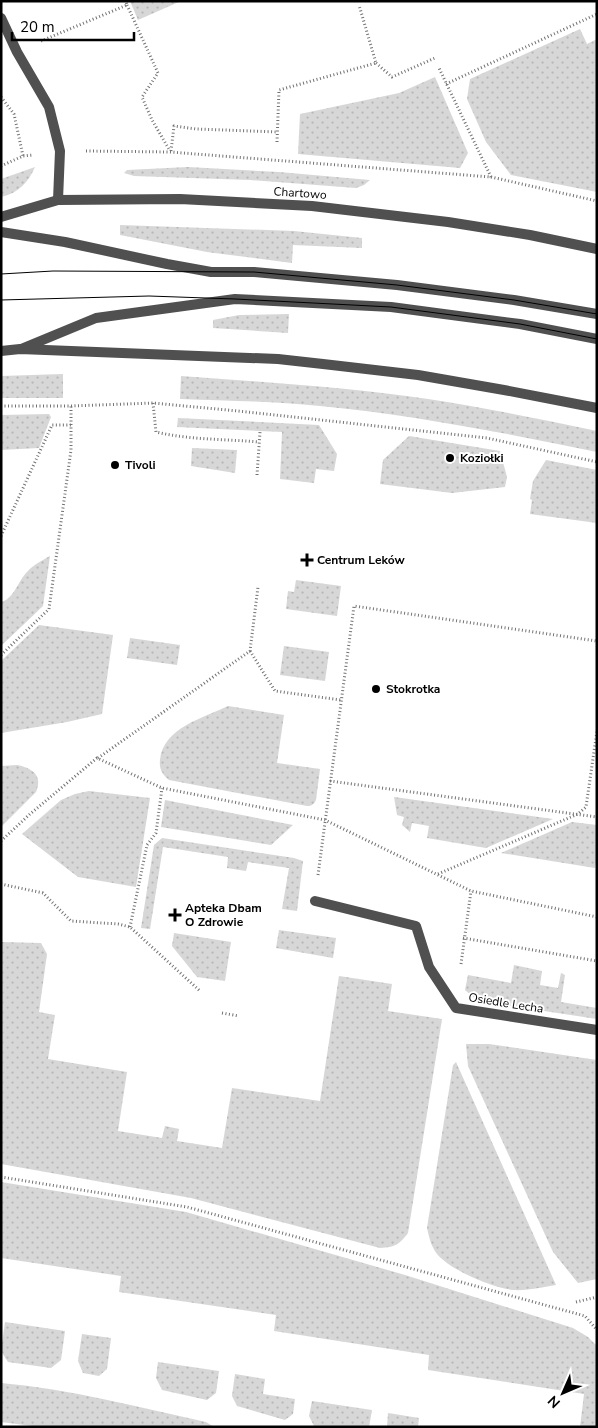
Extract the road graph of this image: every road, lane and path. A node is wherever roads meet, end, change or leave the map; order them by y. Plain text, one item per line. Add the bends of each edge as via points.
1 (126, 3) edge
2 (359, 4) dead end
3 (597, 14) edge
4 (1, 18) edge
5 (17, 52) junction
6 (435, 58) dead end
7 (376, 64) junction
8 (439, 68) dead end
9 (446, 84) junction
10 (1, 97) edge
11 (278, 132) junction
12 (277, 142) dead end
13 (60, 151) junction
14 (170, 152) junction
15 (23, 156) junction
16 (1, 166) edge
17 (491, 177) junction
18 (58, 200) junction
19 (597, 201) edge
20 (1, 217) edge
21 (1, 232) edge
22 (597, 249) edge
23 (597, 314) edge
24 (597, 339) edge
25 (20, 349) junction
26 (1, 351) edge
27 (153, 403) junction
28 (1, 406) edge
29 (71, 406) junction
30 (597, 408) edge
31 (71, 425) junction
32 (260, 432) dead end
33 (259, 442) junction
34 (597, 462) edge
35 (257, 476) dead end
36 (1, 536) edge
37 (258, 587) dead end
38 (597, 641) edge
39 (250, 651) junction
40 (1, 654) edge
41 (341, 700) junction
42 (597, 731) edge
43 (97, 758) junction
44 (330, 781) junction
45 (162, 788) junction
46 (578, 814) junction
47 (597, 817) edge
48 (325, 820) junction
49 (1, 841) edge
50 (438, 874) junction
51 (1, 884) edge
52 (470, 891) junction
53 (315, 901) joint
54 (597, 917) edge
55 (130, 927) junction
56 (463, 938) junction
57 (597, 961) edge
58 (200, 990) dead end
59 (456, 1008) junction
60 (222, 1013) dead end
61 (239, 1016) dead end
62 (597, 1030) edge
63 (1, 1177) edge
64 (597, 1297) edge
65 (576, 1302) dead end
66 (597, 1330) edge

1 - 5 path
1 - 14 path via 158,73 142,97
2 - 7 path
3 - 9 path
4 - 5 street
5 - 13 street via 49,107
6 - 7 path via 392,77
7 - 11 path via 279,90
8 - 9 path
9 - 17 path
10 - 15 path via 14,114
11 - 12 path
11 - 14 path via 174,126
13 - 14 path
13 - 15 path
13 - 18 street
14 - 17 path
15 - 16 path
17 - 19 path
18 - 20 street, Chartowo
18 - 22 street, Chartowo via 180,199 312,206 448,222
21 - 23 street via 210,272 254,272 397,285
24 - 25 street via 520,324 391,307 235,299 96,318
25 - 26 street
25 - 30 street via 278,359 418,375
27 - 29 path
27 - 33 path via 156,432 176,437
27 - 34 path via 487,438
28 - 29 path
29 - 31 path
31 - 36 path via 52,425
31 - 40 path via 71,450 49,609
32 - 33 path
33 - 35 path
37 - 39 path
38 - 41 path via 354,606
39 - 41 path via 275,691
39 - 43 path
41 - 44 path
42 - 46 path via 586,807
43 - 45 path
43 - 49 path
44 - 46 path
44 - 48 path
45 - 48 path
45 - 55 path via 156,833 147,845
46 - 47 path
46 - 50 path
48 - 50 path
48 - 53 path
50 - 52 path
51 - 55 path via 43,893 71,921
52 - 54 path
52 - 56 path
53 - 59 street, Osiedle Lecha via 416,926 429,967
55 - 58 path
56 - 57 path
56 - 59 path
59 - 62 street, Osiedle Lecha
60 - 61 path
63 - 66 path via 187,1207 585,1316
64 - 65 path

